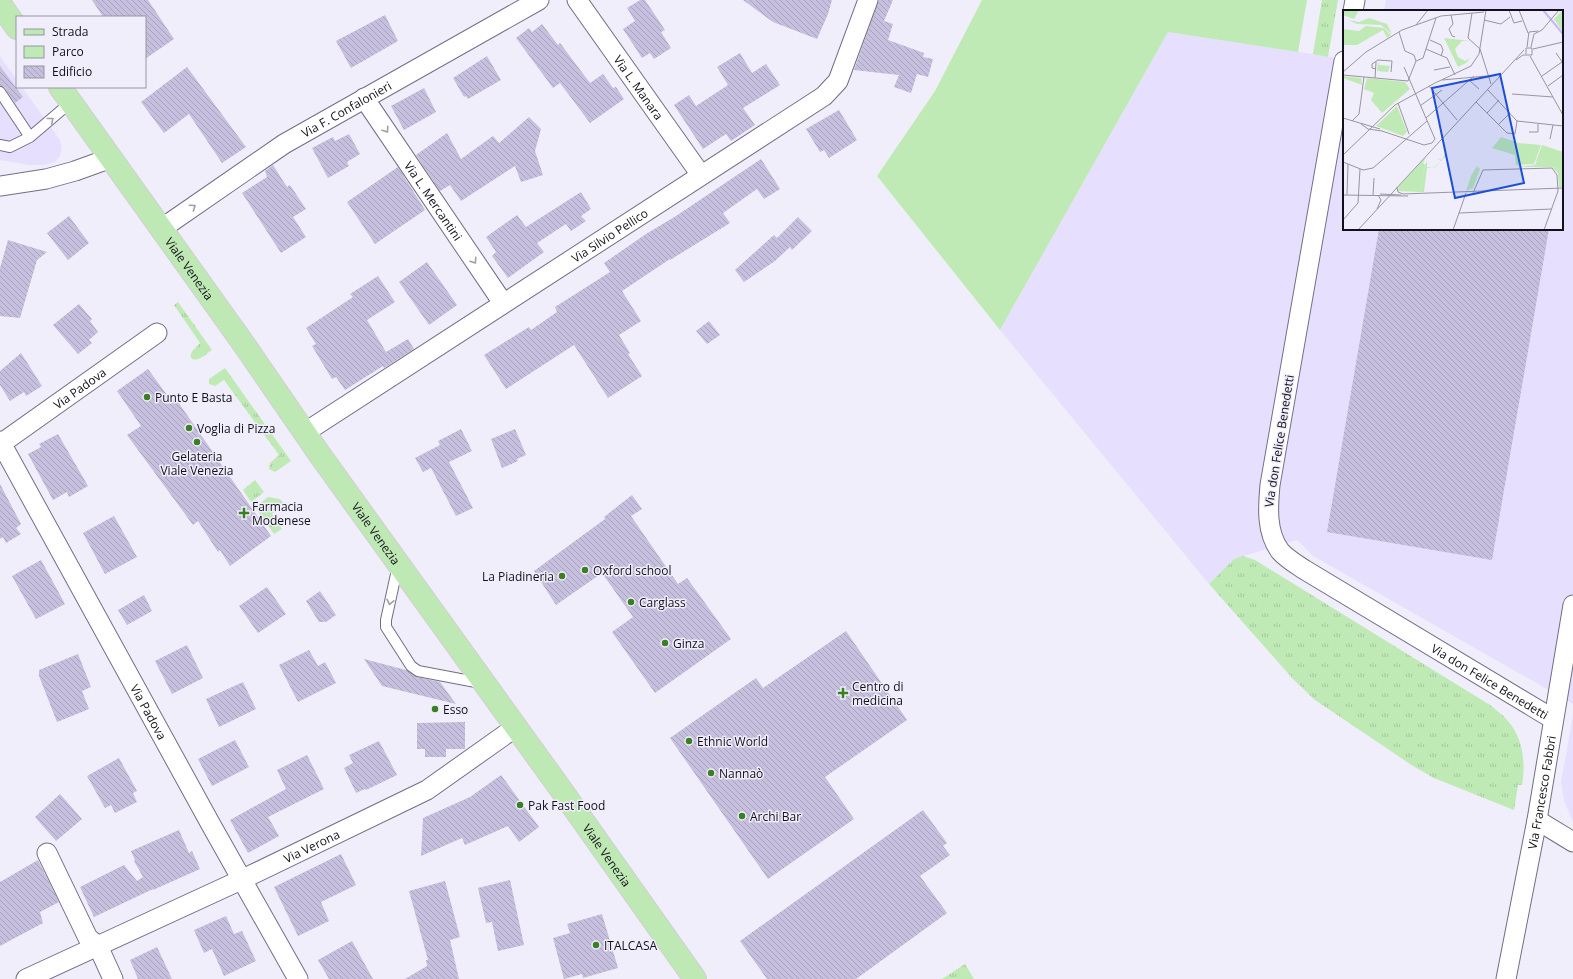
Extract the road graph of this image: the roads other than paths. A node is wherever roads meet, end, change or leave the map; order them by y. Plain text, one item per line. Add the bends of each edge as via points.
1 (538, 0) edge
2 (577, 0) edge
3 (868, 0) edge
4 (1355, 0) edge
5 (0, 4) edge
6 (1353, 10) edge
7 (16, 27) edge
8 (1343, 67) edge
9 (0, 92) edge
10 (66, 95) edge
11 (364, 98) junction
12 (30, 137) junction
13 (0, 145) edge
14 (111, 158) junction
15 (701, 175) junction
16 (0, 186) edge
17 (160, 229) junction
18 (503, 303) junction
19 (157, 333) dead end
20 (304, 433) junction
21 (1, 442) edge
22 (398, 564) junction
23 (1573, 605) edge
24 (485, 684) junction
25 (1553, 719) junction
26 (516, 727) junction
27 (1537, 820) junction
28 (1573, 842) edge
29 (47, 853) dead end
30 (243, 879) junction
31 (98, 946) junction
32 (26, 979) edge
33 (113, 979) edge
34 (298, 979) edge
35 (695, 979) edge
36 (1506, 979) edge

1 - 11 street, Via F. Confalonieri
2 - 15 street, Via L. Manara
3 - 15 street, Via Silvio Pellico via 838,81 831,90
4 - 6 street
5 - 7 main road
8 - 25 street, Via don Felice Benedetti via 1270,485 1269,521 1273,537 1280,550 1305,570
9 - 12 lane
12 -> 10 lane
10 - 14 main road, Viale Venezia
17 -> 11 street, Via F. Confalonieri via 284,144
11 -> 18 street, Via L. Mercantini
12 - 13 lane via 10,147
14 - 16 street via 46,179
14 - 17 main road, Viale Venezia
15 - 18 street, Via Silvio Pellico
17 - 20 main road, Viale Venezia via 243,343
18 - 20 street, Via Silvio Pellico
19 - 21 street, Via Padova
20 - 22 main road, Viale Venezia
21 - 30 street, Via Padova
22 - 24 main road, Viale Venezia
22 -> 24 lane via 386,628 411,666 418,671
23 - 25 street, Via Francesco Fabbri
24 - 26 main road, Viale Venezia
25 - 27 street, Via Francesco Fabbri
26 - 30 street, Via Verona via 427,790
26 - 35 main road, Viale Venezia
27 - 28 street
27 - 36 street, Via Francesco Fabbri
29 - 31 street via 88,938
30 - 31 street, Via Verona
30 - 34 street, Via Padova
31 - 32 street, Via Verona
31 - 33 street

